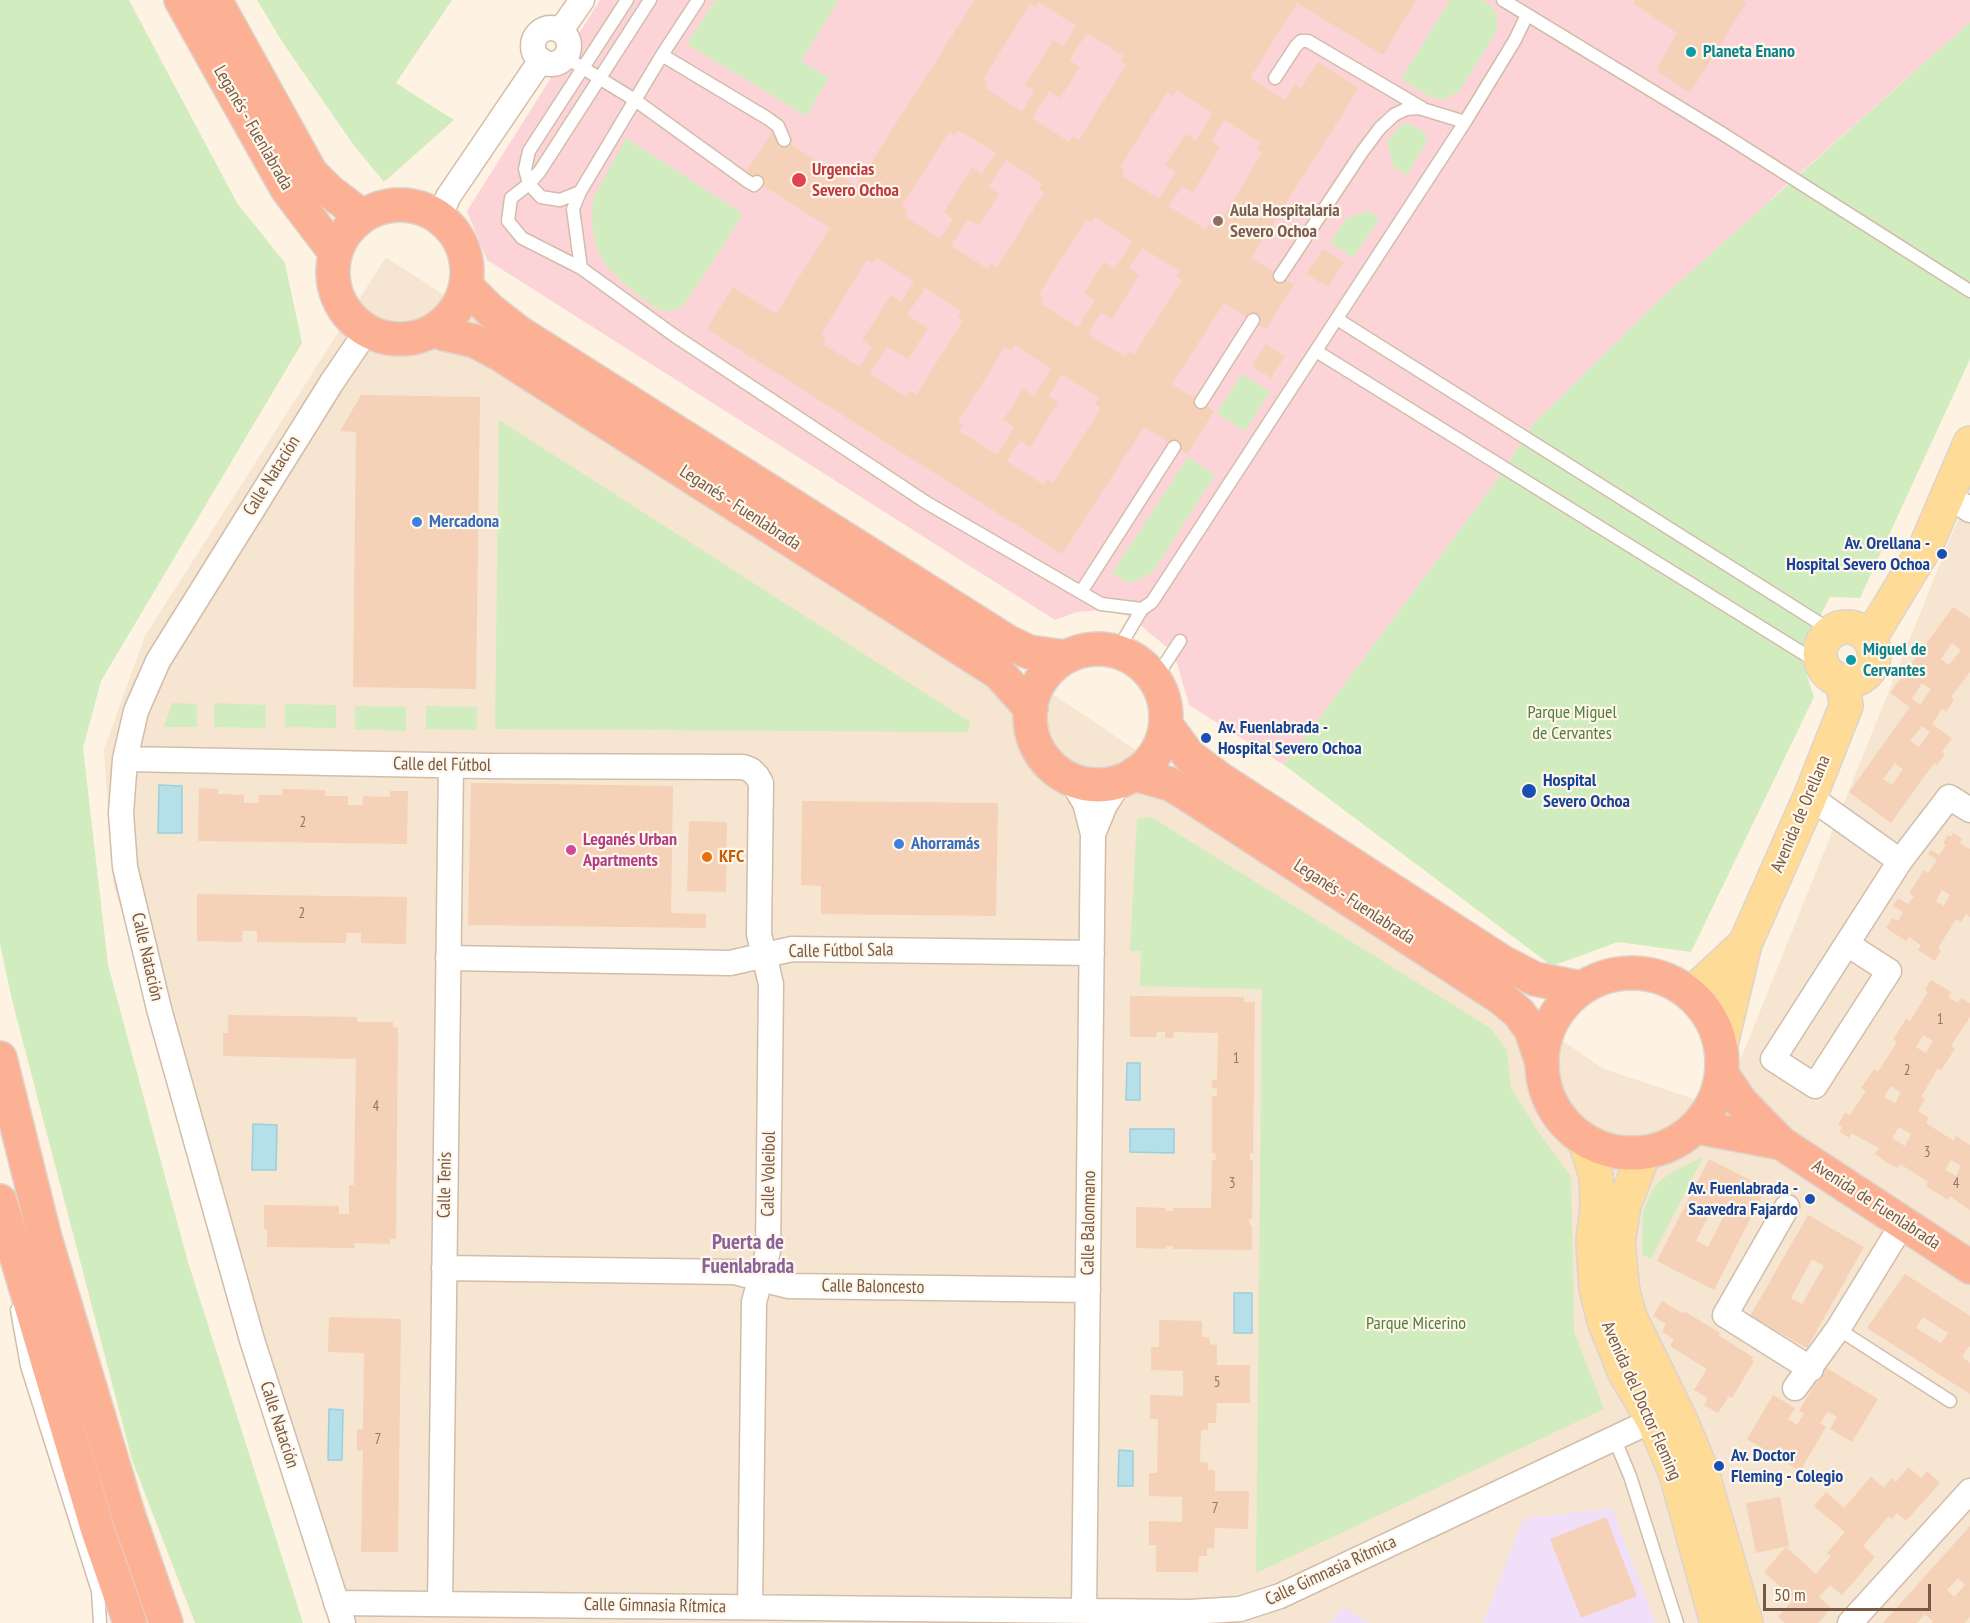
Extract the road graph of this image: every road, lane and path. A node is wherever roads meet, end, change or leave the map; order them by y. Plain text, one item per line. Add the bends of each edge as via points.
1 (181, 0) edge
2 (215, 0) edge
3 (582, 0) edge
4 (627, 0) edge
5 (650, 0) edge
6 (698, 0) edge
7 (1503, 0) edge
8 (1527, 15) junction
9 (561, 30) junction
10 (662, 54) junction
11 (541, 60) junction
12 (574, 62) junction
13 (600, 78) junction
14 (1275, 78) dead end
15 (635, 100) junction
16 (1426, 110) junction
17 (1465, 122) junction
18 (784, 140) dead end
19 (757, 182) dead end
20 (529, 184) junction
21 (580, 192) junction
22 (362, 216) junction
23 (440, 217) junction
24 (334, 251) junction
25 (581, 268) junction
26 (1280, 276) dead end
27 (467, 287) junction
28 (1970, 291) edge
29 (1337, 319) junction
30 (1253, 320) dead end
31 (436, 330) junction
32 (366, 332) junction
33 (1316, 351) junction
34 (1202, 402) dead end
35 (1970, 443) edge
36 (1174, 447) dead end
37 (1959, 502) edge
38 (1082, 592) junction
39 (1142, 609) junction
40 (1832, 631) junction
41 (1869, 638) junction
42 (1180, 641) dead end
43 (1117, 651) junction
44 (1066, 657) junction
45 (1833, 673) junction
46 (1155, 679) junction
47 (1031, 709) junction
48 (1166, 725) junction
49 (125, 759) junction
50 (450, 766) junction
51 (757, 776) joint
52 (1066, 776) junction
53 (1128, 777) junction
54 (1810, 797) junction
55 (1970, 810) edge
56 (1093, 834) junction
57 (1900, 861) junction
58 (1745, 944) junction
59 (1847, 944) junction
60 (1092, 953) junction
61 (765, 955) junction
62 (448, 958) junction
63 (1581, 988) junction
64 (1691, 994) junction
65 (0, 1058) edge
66 (1722, 1059) junction
67 (1542, 1063) junction
68 (1697, 1127) junction
69 (1586, 1141) junction
70 (1782, 1143) junction
71 (1644, 1153) junction
72 (0, 1201) edge
73 (1786, 1207) dead end
74 (0, 1217) edge
75 (1903, 1223) junction
76 (444, 1268) junction
77 (1970, 1268) edge
78 (761, 1279) junction
79 (1088, 1290) junction
80 (1838, 1329) junction
81 (1811, 1369) junction
82 (1795, 1388) dead end
83 (1950, 1401) dead end
84 (1653, 1420) junction
85 (1614, 1438) junction
86 (1970, 1491) edge
87 (440, 1604) junction
88 (750, 1607) junction
89 (1084, 1611) junction
90 (339, 1613) edge
91 (100, 1623) edge
92 (130, 1623) edge
93 (166, 1623) edge
94 (1677, 1623) edge
95 (1717, 1623) edge
96 (1746, 1623) edge
97 (1850, 1623) edge

1 - 24 highway, Leganés - Fuenlabrada via 287,189
2 - 22 highway, Leganés - Fuenlabrada via 311,173
3 - 9 street
4 - 12 lane
5 - 13 lane
6 - 10 lane
7 - 8 lane
8 - 17 lane
8 - 28 lane
9 - 11 street via 549,27 535,36 534,54
9 - 12 street
10 - 15 lane
10 - 18 lane via 778,126
11 - 12 street via 549,64
11 - 23 street via 448,197
12 - 13 lane
12 - 20 lane via 529,151 525,169
13 - 15 lane
13 - 20 lane
14 - 16 lane via 1296,46 1308,41
15 - 19 lane via 741,177 754,185
15 - 21 lane
16 - 17 lane
16 - 26 lane via 1406,109 1380,128
17 - 29 lane
20 - 21 lane via 541,197 560,200
20 - 25 lane via 511,198 507,220 522,238
21 - 25 lane via 573,209
22 - 23 highway via 396,204 419,207
22 - 24 highway
23 - 27 highway via 456,233 466,254
24 - 32 highway via 334,285 342,307
25 - 38 lane via 675,336 927,503
27 - 31 highway via 452,316
27 - 44 highway, Leganés - Fuenlabrada via 518,332 1008,642 1029,651
29 - 33 lane
29 - 40 lane
30 - 34 lane
31 - 32 highway via 416,338 395,340
31 - 47 highway, Leganés - Fuenlabrada via 475,341 501,355 999,673
32 - 49 street, Calle Natación via 158,661 136,711
33 - 39 lane via 1152,602
33 - 45 lane
35 - 37 main road
36 - 38 lane
37 - 41 main road via 1926,546
38 - 39 lane via 1101,604
39 - 43 lane
40 - 41 main road via 1855,628
40 - 45 main road, Avenida de Orellana via 1824,639 1820,657
41 - 45 main road via 1874,655 1868,672 1852,681
42 - 46 lane
43 - 44 highway, Leganés - Fuenlabrada via 1082,651
43 - 46 highway, Leganés - Fuenlabrada via 1132,657
44 - 47 highway, Leganés - Fuenlabrada via 1048,670
45 - 54 main road, Avenida de Orellana via 1846,706
46 - 48 highway, Leganés - Fuenlabrada via 1164,701
47 - 52 highway, Leganés - Fuenlabrada via 1032,732 1041,753
48 - 53 highway, Leganés - Fuenlabrada via 1161,744 1150,761
48 - 63 highway, Leganés - Fuenlabrada via 1190,756 1220,779 1504,963 1535,979
49 - 50 street, Calle del Fútbol
49 - 90 street, Calle Natación via 121,813 125,867 159,1009 252,1340
50 - 51 street, Calle del Fútbol via 735,767
50 - 62 street, Calle Tenis
51 - 61 street, Calle Voleibol via 759,934
52 - 53 highway, Leganés - Fuenlabrada via 1097,785
52 - 56 street, Calle Balonmano via 1085,803
53 - 56 street, Calle Balonmano via 1109,797
53 - 67 highway, Leganés - Fuenlabrada via 1170,784 1182,791 1488,988 1524,1019
54 - 57 street
54 - 58 main road, Avenida de Orellana
55 - 57 street via 1949,797
56 - 60 street, Calle Balonmano
57 - 59 street
58 - 64 main road, Avenida de Orellana
58 - 66 main road, Avenida de Orellana
59 - 59 street via 1773,1059 1815,1086 1889,971
60 - 61 street, Calle Fútbol Sala via 792,949
60 - 79 street, Calle Balonmano
61 - 62 street, Calle Fútbol Sala via 730,963
61 - 78 street, Calle Voleibol via 771,984 768,1242
62 - 76 street, Calle Tenis
63 - 64 highway via 1608,975 1637,972 1666,978
63 - 67 highway via 1559,1009 1546,1036
64 - 66 highway via 1710,1017
65 - 93 highway via 45,1238 128,1514
66 - 68 highway via 1714,1102
66 - 70 highway, Avenida de Fuenlabrada via 1741,1102
67 - 69 highway via 1547,1096 1562,1122
68 - 70 highway, Avenida de Fuenlabrada
68 - 71 highway via 1672,1145
69 - 71 highway via 1614,1152
69 - 84 main road, Avenida del Doctor Fleming via 1596,1176 1596,1288 1604,1321 1625,1372
70 - 75 highway, Avenida de Fuenlabrada
71 - 96 main road, Avenida del Doctor Fleming via 1624,1206 1619,1267 1623,1292 1630,1317 1701,1469
72 - 92 highway via 98,1531
73 - 81 street via 1725,1315
74 - 91 lane via 27,1366 98,1591
75 - 77 highway, Avenida de Fuenlabrada
75 - 80 street
76 - 78 street, Calle Baloncesto via 734,1272
76 - 87 street, Calle Tenis
78 - 79 street, Calle Baloncesto via 788,1286
78 - 88 street, Calle Voleibol via 754,1302
79 - 89 street, Calle Balonmano
80 - 81 street
80 - 83 lane
81 - 82 street
84 - 85 street, Calle Gimnasia Rítmica
84 - 95 main road, Avenida del Doctor Fleming via 1676,1474
85 - 89 street, Calle Gimnasia Rítmica via 1250,1607 1208,1612
85 - 94 lane
86 - 97 street
87 - 88 street, Calle Gimnasia Rítmica
87 - 90 street, Calle Gimnasia Rítmica
88 - 89 street, Calle Gimnasia Rítmica

